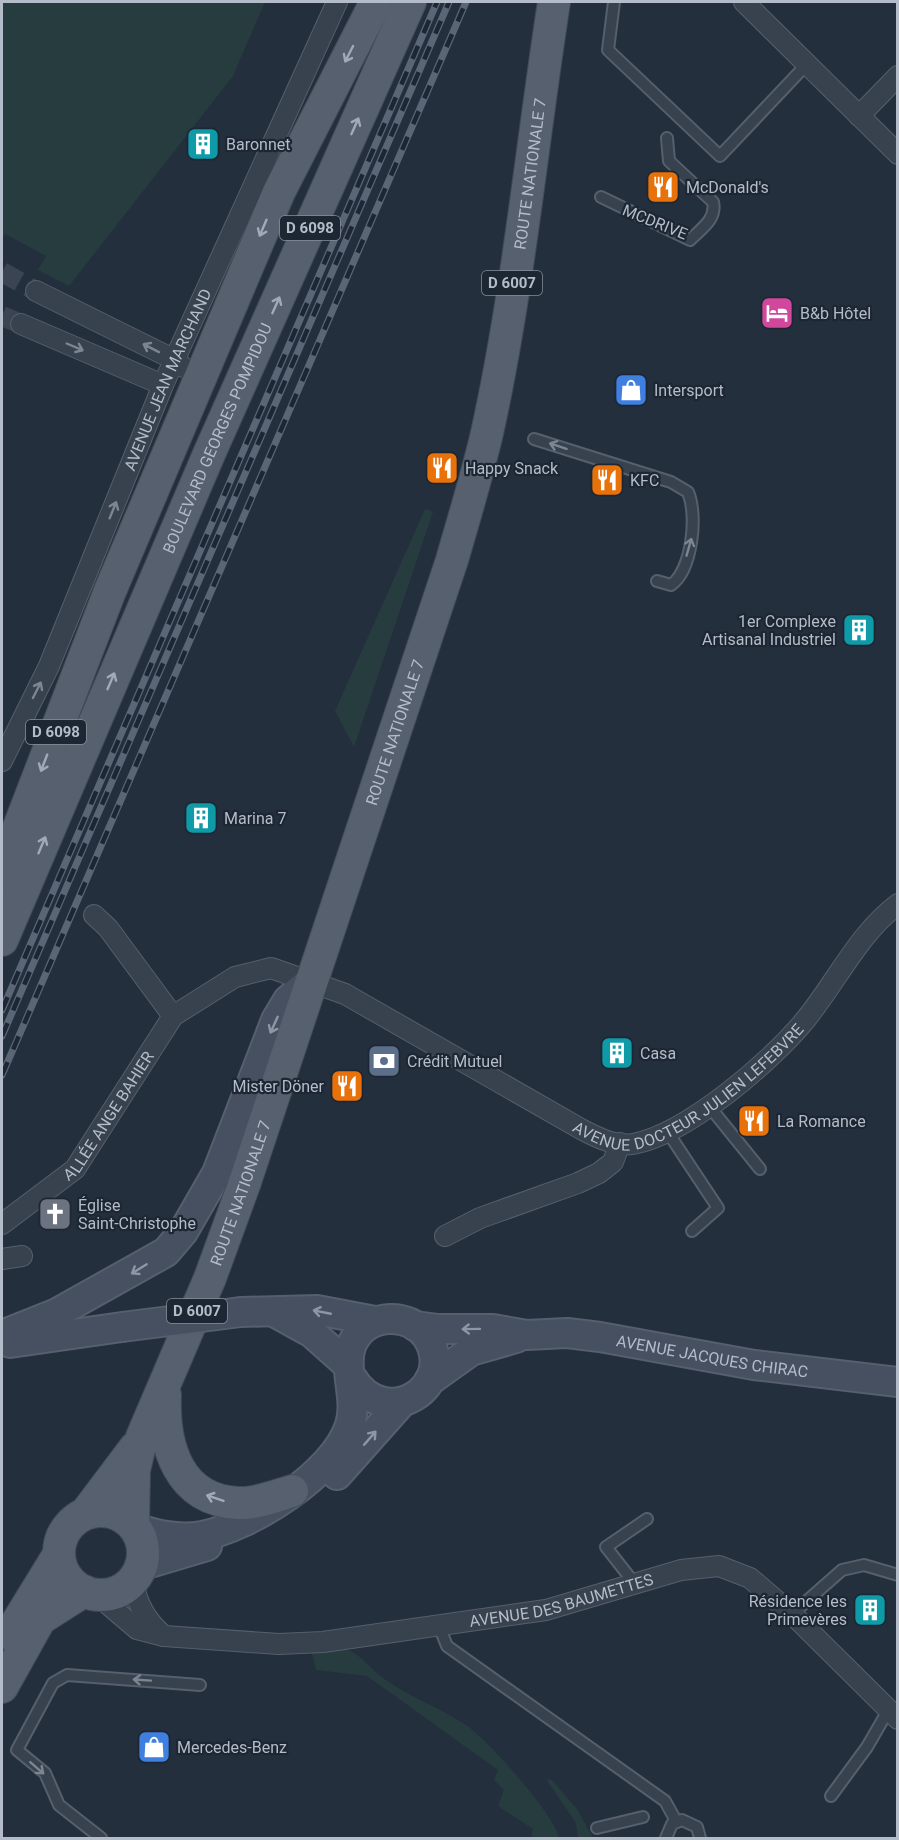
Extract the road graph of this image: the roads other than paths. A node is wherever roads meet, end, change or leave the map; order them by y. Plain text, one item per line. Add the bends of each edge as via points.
1 (337, 2) edge
2 (376, 2) edge
3 (410, 2) edge
4 (554, 2) edge
5 (614, 2) edge
6 (744, 2) edge
7 (807, 64) junction
8 (897, 76) edge
9 (859, 116) junction
10 (667, 138) dead end
11 (897, 154) edge
12 (601, 197) dead end
13 (36, 291) tunnel mouth
14 (21, 324) tunnel mouth
15 (175, 360) junction
16 (200, 380) junction
17 (163, 385) junction
18 (534, 439) dead end
19 (174, 441) junction
20 (209, 454) junction
21 (657, 581) dead end
22 (2, 761) edge
23 (12, 881) edge
24 (896, 908) edge
25 (94, 915) dead end
26 (2, 940) edge
27 (310, 981) junction
28 (173, 1017) junction
29 (709, 1106) junction
30 (668, 1131) junction
31 (620, 1143) junction
32 (760, 1169) dead end
33 (2, 1224) edge
34 (692, 1231) dead end
35 (445, 1236) dead end
36 (22, 1256) dead end
37 (2, 1259) edge
38 (269, 1310) junction
39 (375, 1321) junction
40 (415, 1326) junction
41 (2, 1335) edge
42 (527, 1335) junction
43 (2, 1345) edge
44 (350, 1371) junction
45 (429, 1381) junction
46 (897, 1382) edge
47 (165, 1388) junction
48 (400, 1403) junction
49 (142, 1437) junction
50 (292, 1491) junction
51 (86, 1513) junction
52 (647, 1519) dead end
53 (134, 1527) junction
54 (58, 1556) junction
55 (137, 1573) junction
56 (897, 1575) edge
57 (635, 1584) junction
58 (91, 1593) junction
59 (792, 1614) junction
60 (439, 1626) junction
61 (164, 1636) junction
62 (2, 1650) edge
63 (200, 1685) dead end
64 (2, 1687) edge
65 (893, 1714) edge
66 (831, 1796) dead end
67 (643, 1817) dead end
68 (676, 1821) junction
69 (597, 1828) dead end
70 (101, 1839) edge
71 (666, 1839) edge
72 (700, 1839) edge

1 - 15 street, AVENUE JEAN MARCHAND
2 -> 16 main road, D 6098 via 279,192
20 -> 3 main road, BOULEVARD GEORGES POMPIDOU / D 6098
4 - 27 main road, ROUTE NATIONALE 7 / D 6007 via 487,432 452,560 384,741
5 - 7 lane via 608,50 720,156
6 - 7 street
7 - 9 street
8 - 9 street
9 - 11 street
10 - 12 lane, MCDRIVE via 669,161 713,202 715,209 690,240
15 -> 13 street
14 -> 17 street
15 - 16 street
15 - 17 street, AVENUE JEAN MARCHAND
16 - 19 main road, D 6098
16 - 20 main road via 211,419
17 - 19 street
22 -> 17 street, AVENUE JEAN MARCHAND via 49,666
21 -> 18 lane via 671,585 680,579 692,537 694,510 688,492 671,482
19 -> 23 main road, D 6098 via 106,602 14,840
23 -> 20 main road, BOULEVARD GEORGES POMPIDOU / D 6098
23 - 26 main road, D 6098
24 - 29 street, AVENUE DOCTEUR JULIEN LEFEBVRE via 864,937 806,1019 771,1058
25 - 28 street via 108,928
27 - 28 street, AVENUE DOCTEUR JULIEN LEFEBVRE via 271,968 253,972 235,977
27 - 31 street, AVENUE DOCTEUR JULIEN LEFEBVRE via 345,994 581,1130
27 -> 41 main road via 288,1000 276,1020 217,1173 183,1232 166,1252 57,1313
27 - 47 main road, ROUTE NATIONALE 7 / D 6007 via 246,1182
28 - 33 street, ALLÉE ANGE BAHIER via 75,1169
29 - 30 street, AVENUE DOCTEUR JULIEN LEFEBVRE
29 - 32 lane
30 - 31 street, AVENUE DOCTEUR JULIEN LEFEBVRE via 632,1144
30 - 34 lane via 718,1208
31 - 35 street via 613,1162 599,1173 480,1218
36 - 37 street
39 -> 38 main road via 317,1310
38 - 43 main road, bridge
38 - 44 main road via 312,1333
39 - 40 main road via 388,1318
39 - 44 main road via 354,1339
42 -> 40 main road, AVENUE JACQUES CHIRAC via 493,1329
40 - 45 main road via 433,1351
42 - 45 main road, AVENUE JACQUES CHIRAC via 471,1351
42 - 46 main road, AVENUE JACQUES CHIRAC via 567,1333 600,1337 754,1365
44 - 48 main road via 369,1398 381,1403
44 - 50 main road via 350,1424 342,1444 322,1470
45 - 48 main road via 416,1396
47 - 49 main road, ROUTE NATIONALE 7 / D 6007
50 -> 47 main road via 240,1503 216,1500 187,1481 173,1459 164,1424
55 -> 48 main road via 255,1528 299,1505 337,1475
49 - 51 main road, ROUTE NATIONALE 7 / D 6007
49 - 53 main road, ROUTE NATIONALE 7 / D 6007 via 134,1470
50 - 53 main road via 232,1528 200,1536 168,1537
51 - 53 main road via 111,1512
51 - 54 main road via 66,1529
52 - 57 lane via 606,1547
53 - 55 main road via 142,1546
54 - 58 main road via 66,1577
54 - 62 main road
55 - 58 main road via 117,1591
55 - 61 street via 140,1606 152,1626
56 - 59 lane via 864,1565 842,1570
57 - 59 street, AVENUE DES BAUMETTES via 681,1570 718,1566 750,1578
57 - 60 street, AVENUE DES BAUMETTES via 546,1610
58 - 61 street, AVENUE DES BAUMETTES via 137,1629
58 - 64 main road via 40,1619
59 - 65 street, AVENUE DES BAUMETTES
60 - 61 street, AVENUE DES BAUMETTES via 279,1644
60 - 68 lane via 447,1646 665,1801
63 -> 70 lane via 87,1674 66,1675 53,1683 17,1750 45,1773 58,1805
65 - 66 lane
67 - 69 lane
68 - 71 lane via 668,1829
68 - 72 lane via 693,1823

